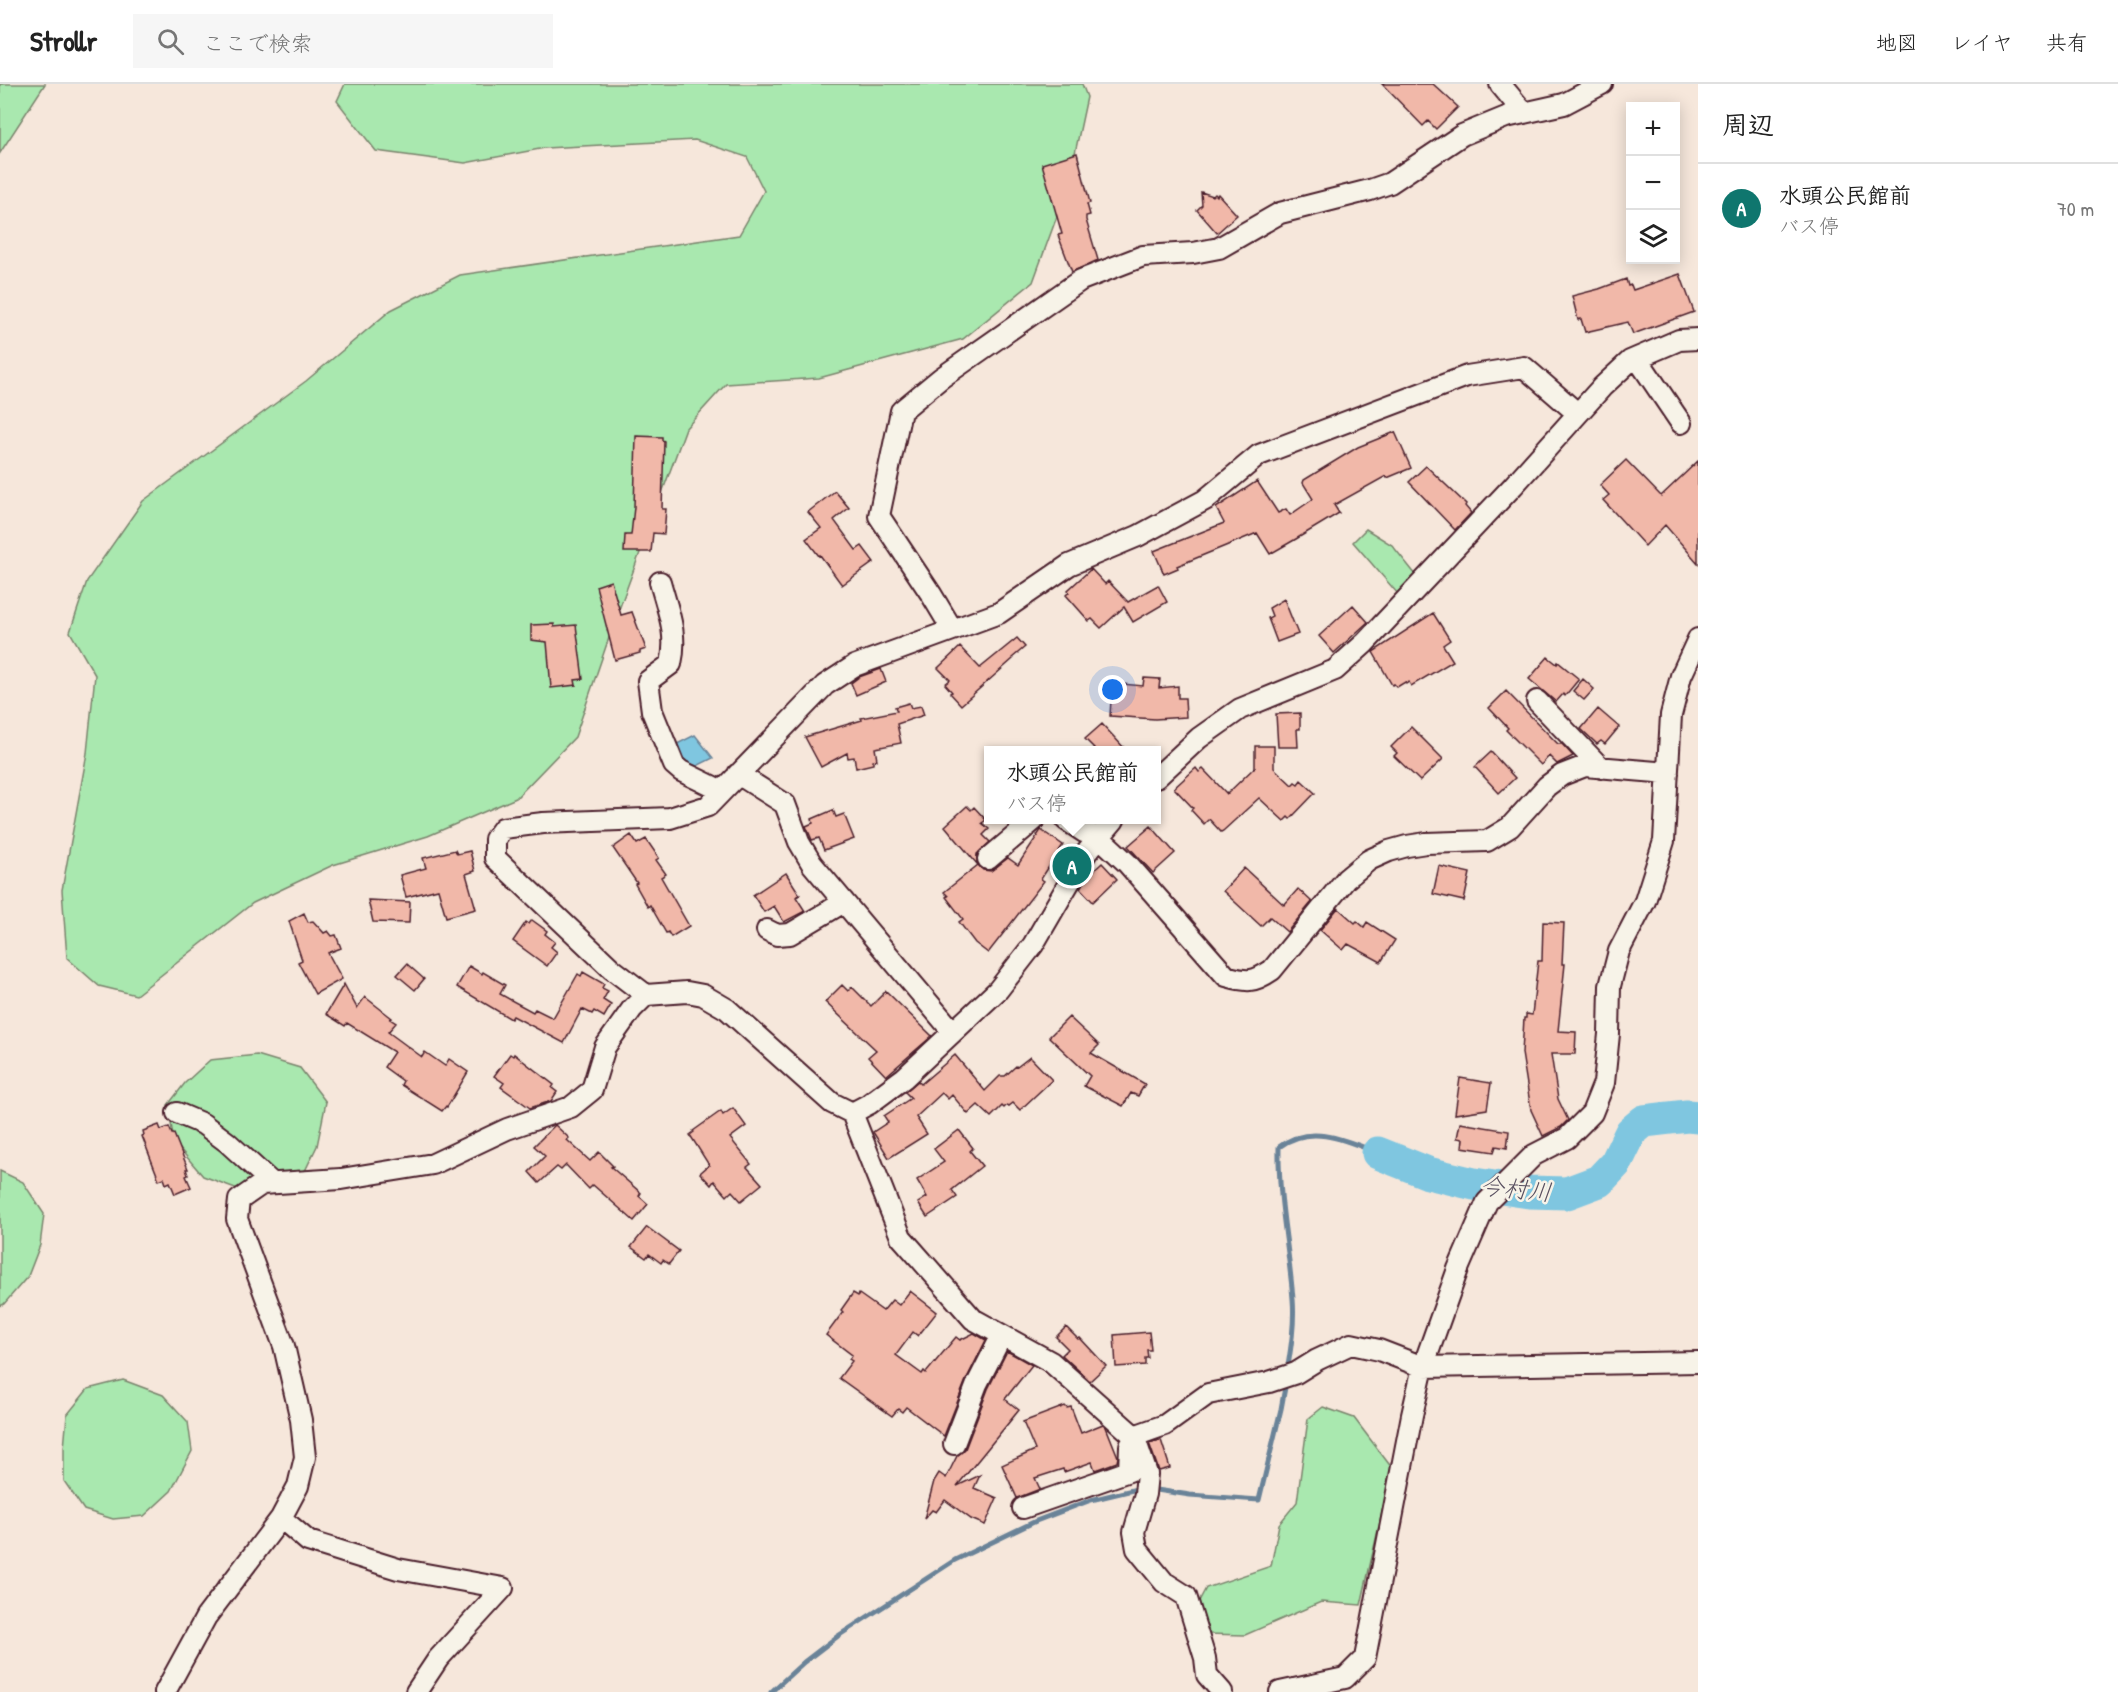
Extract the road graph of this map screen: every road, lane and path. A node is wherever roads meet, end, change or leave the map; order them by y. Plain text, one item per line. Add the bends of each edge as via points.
1 (1500, 84) edge
2 (1602, 84) edge
3 (1524, 113) junction
4 (1698, 339) edge
5 (1637, 358) junction
6 (1577, 413) junction
7 (1681, 423) dead end
8 (660, 582) dead end
9 (952, 629) junction
10 (1698, 639) edge
11 (1693, 664) edge
12 (1537, 701) dead end
13 (1601, 768) junction
14 (1161, 773) edge
15 (1668, 773) junction
16 (738, 774) junction
17 (722, 790) junction
18 (1028, 824) edge
19 (1073, 824) edge
20 (1110, 824) edge
21 (1099, 837) junction
22 (988, 859) dead end
23 (844, 902) junction
24 (767, 930) dead end
25 (646, 995) junction
26 (952, 1032) junction
27 (177, 1113) dead end
28 (852, 1113) junction
29 (272, 1183) junction
30 (1002, 1335) junction
31 (1698, 1362) edge
32 (1424, 1367) junction
33 (1135, 1440) junction
34 (954, 1444) dead end
35 (1023, 1508) dead end
36 (281, 1518) junction
37 (165, 1692) edge
38 (416, 1692) edge
39 (1222, 1692) edge
40 (1280, 1692) edge

1 - 3 street
2 - 3 street via 1564,104
3 - 9 street via 1462,135 1390,183 1280,213 1219,248 1193,254 1143,256 1082,280 941,378 901,411 879,516
4 - 5 street via 1679,340
5 - 6 street
5 - 7 street
6 - 9 street via 1524,367 1467,376 1259,455 1205,500 1138,536 1069,565 999,613
6 - 14 street via 1505,495 1335,670 1240,709 1199,738
8 - 17 street via 674,631 674,650 671,664 648,681 652,711 674,765
9 - 16 street via 854,666 825,685
10 - 11 street
11 - 15 street via 1681,676 1671,715
12 - 13 street
13 - 15 street
13 - 21 street via 1585,766 1562,775 1546,786 1510,827 1487,842 1426,843 1369,860 1346,879 1272,970 1257,981 1226,976 1127,863
15 - 32 street via 1664,841 1645,901 1619,951 1610,986 1604,1083 1592,1113 1567,1138 1534,1155 1487,1202 1458,1269
16 - 17 street
16 - 23 street via 785,804 812,864
17 - 25 street via 708,806 670,818 543,823 502,828 495,839 495,858 612,969
18 - 22 street
19 - 21 street
20 - 21 street
21 - 26 street via 1033,945 998,990
23 - 24 street via 790,934 777,935
23 - 26 street
25 - 28 street via 703,995 727,1009 832,1103
25 - 29 street via 605,1047 592,1089 571,1107 507,1129 433,1164 341,1179
26 - 28 street via 904,1078
27 - 29 street via 203,1124
28 - 30 street via 901,1237 973,1319
29 - 36 street via 262,1184 239,1200 237,1219 284,1346 301,1420 305,1457 298,1486
30 - 33 street via 1051,1362
30 - 34 street via 977,1384
31 - 32 street
32 - 33 street via 1352,1344 1296,1373 1208,1394 1165,1425
32 - 40 street via 1365,1658 1345,1678
33 - 35 street via 1130,1446 1129,1471
33 - 39 street via 1146,1474 1134,1532 1137,1549 1164,1582 1185,1596 1207,1675
36 - 37 street via 206,1617
36 - 38 street via 308,1541 320,1545 398,1569 503,1588 438,1659

